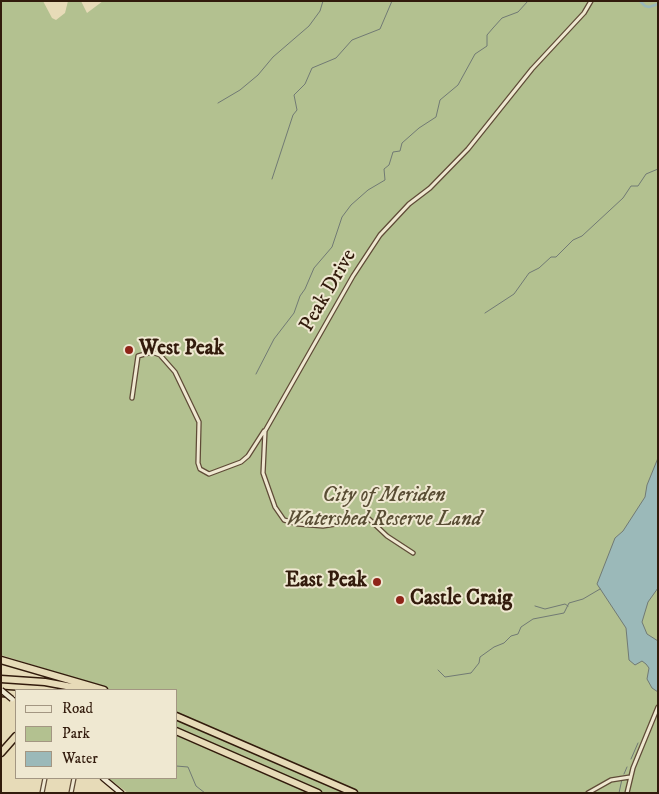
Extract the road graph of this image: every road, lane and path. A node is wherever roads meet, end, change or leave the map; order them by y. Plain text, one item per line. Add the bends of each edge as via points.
1 (591, 1) edge
2 (132, 398) dead end
3 (265, 431) junction
4 (413, 553) dead end
5 (1, 660) edge
6 (1, 679) edge
7 (86, 689) edge
8 (101, 689) edge
9 (1, 693) edge
10 (15, 698) edge
11 (658, 707) edge
12 (178, 717) edge
13 (178, 732) edge
14 (15, 738) edge
15 (15, 738) edge
16 (1, 748) edge
17 (1, 753) edge
18 (630, 777) junction
19 (45, 779) edge
20 (74, 779) edge
21 (104, 779) edge
22 (42, 793) edge
23 (70, 793) edge
24 (121, 793) edge
25 (318, 793) edge
26 (354, 793) edge
27 (588, 793) edge
28 (626, 793) edge

1 - 3 street, Peak Drive via 468,149 380,235 353,276
2 - 3 street via 138,356 152,352 160,355 175,372 200,422 198,462 200,469 210,474 241,462
3 - 4 street, Peak Drive via 263,473 275,507 284,520 323,526 369,520
5 - 8 highway
6 - 7 highway
9 - 10 highway
11 - 18 street
12 - 26 highway
13 - 25 highway
14 - 16 highway
15 - 17 highway
18 - 27 street via 611,780
18 - 28 street
19 - 22 street
20 - 23 street
21 - 24 main road

